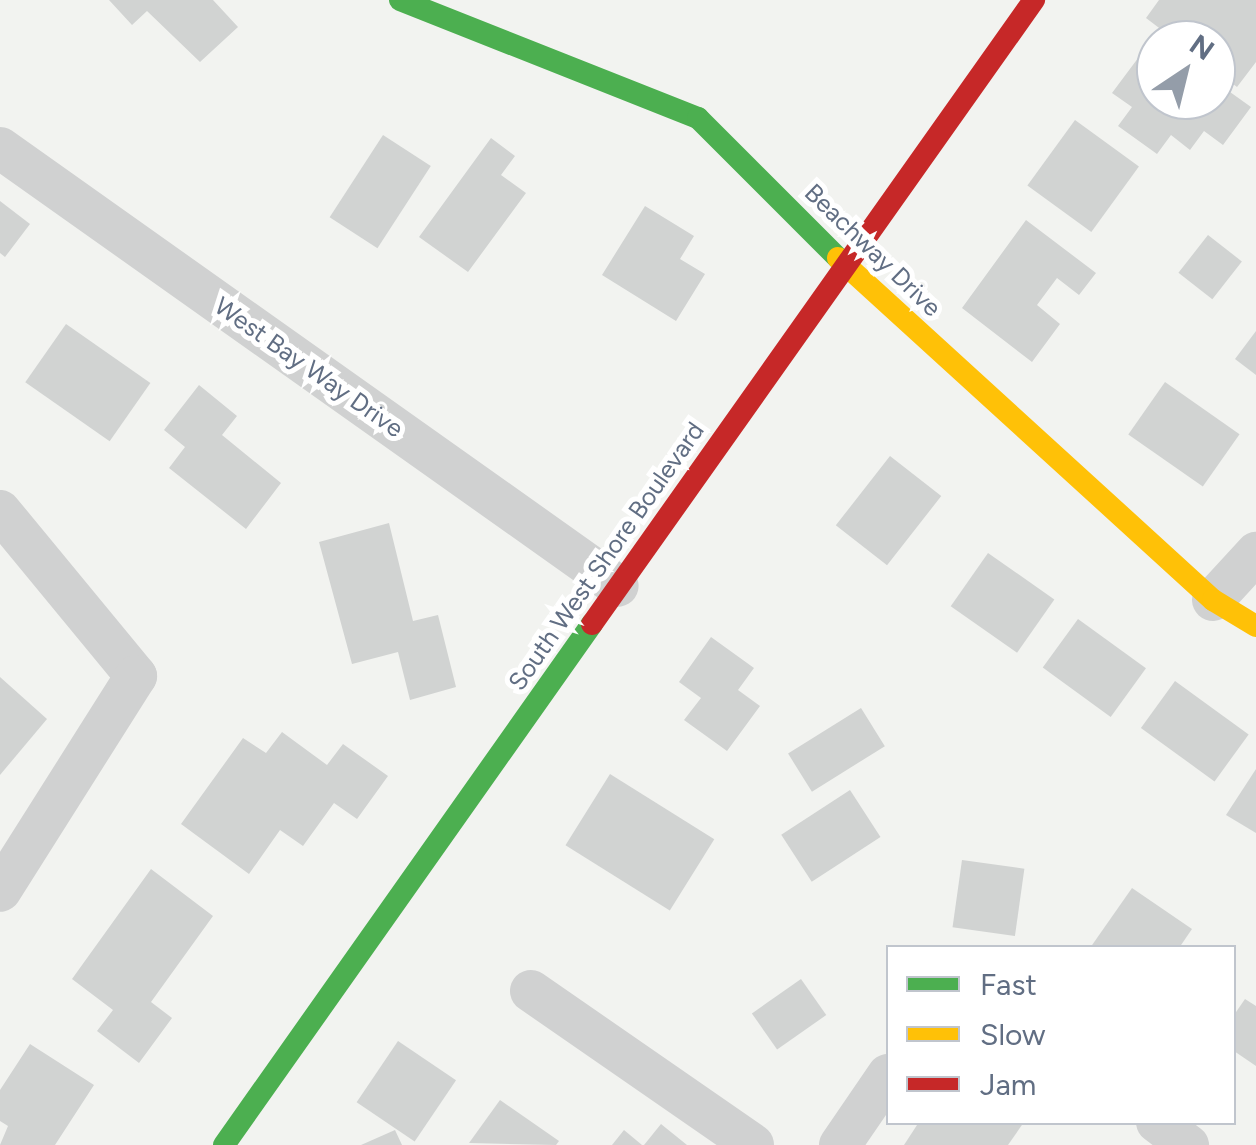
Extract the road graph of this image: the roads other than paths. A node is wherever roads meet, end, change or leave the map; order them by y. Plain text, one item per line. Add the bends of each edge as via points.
1 (400, 0) edge
2 (1034, 0) edge
3 (0, 148) edge
4 (844, 264) junction
5 (0, 511) edge
6 (1256, 553) edge
7 (618, 586) junction
8 (1213, 600) junction
9 (1256, 626) edge
10 (0, 890) edge
11 (531, 991) dead end
12 (886, 1078) edge
13 (1161, 1125) edge
14 (224, 1145) edge
15 (753, 1145) edge
16 (840, 1145) edge
17 (1188, 1145) edge

1 - 4 street, Beachway Drive via 698,118
2 - 4 street, South West Shore Boulevard
3 - 7 street, West Bay Way Drive
4 - 7 street, South West Shore Boulevard
4 - 8 street, Beachway Drive
5 - 10 street via 136,676
6 - 8 street
7 - 14 street, South West Shore Boulevard
8 - 9 street, Beachway Drive
11 - 15 street
12 - 16 street
13 - 17 street

